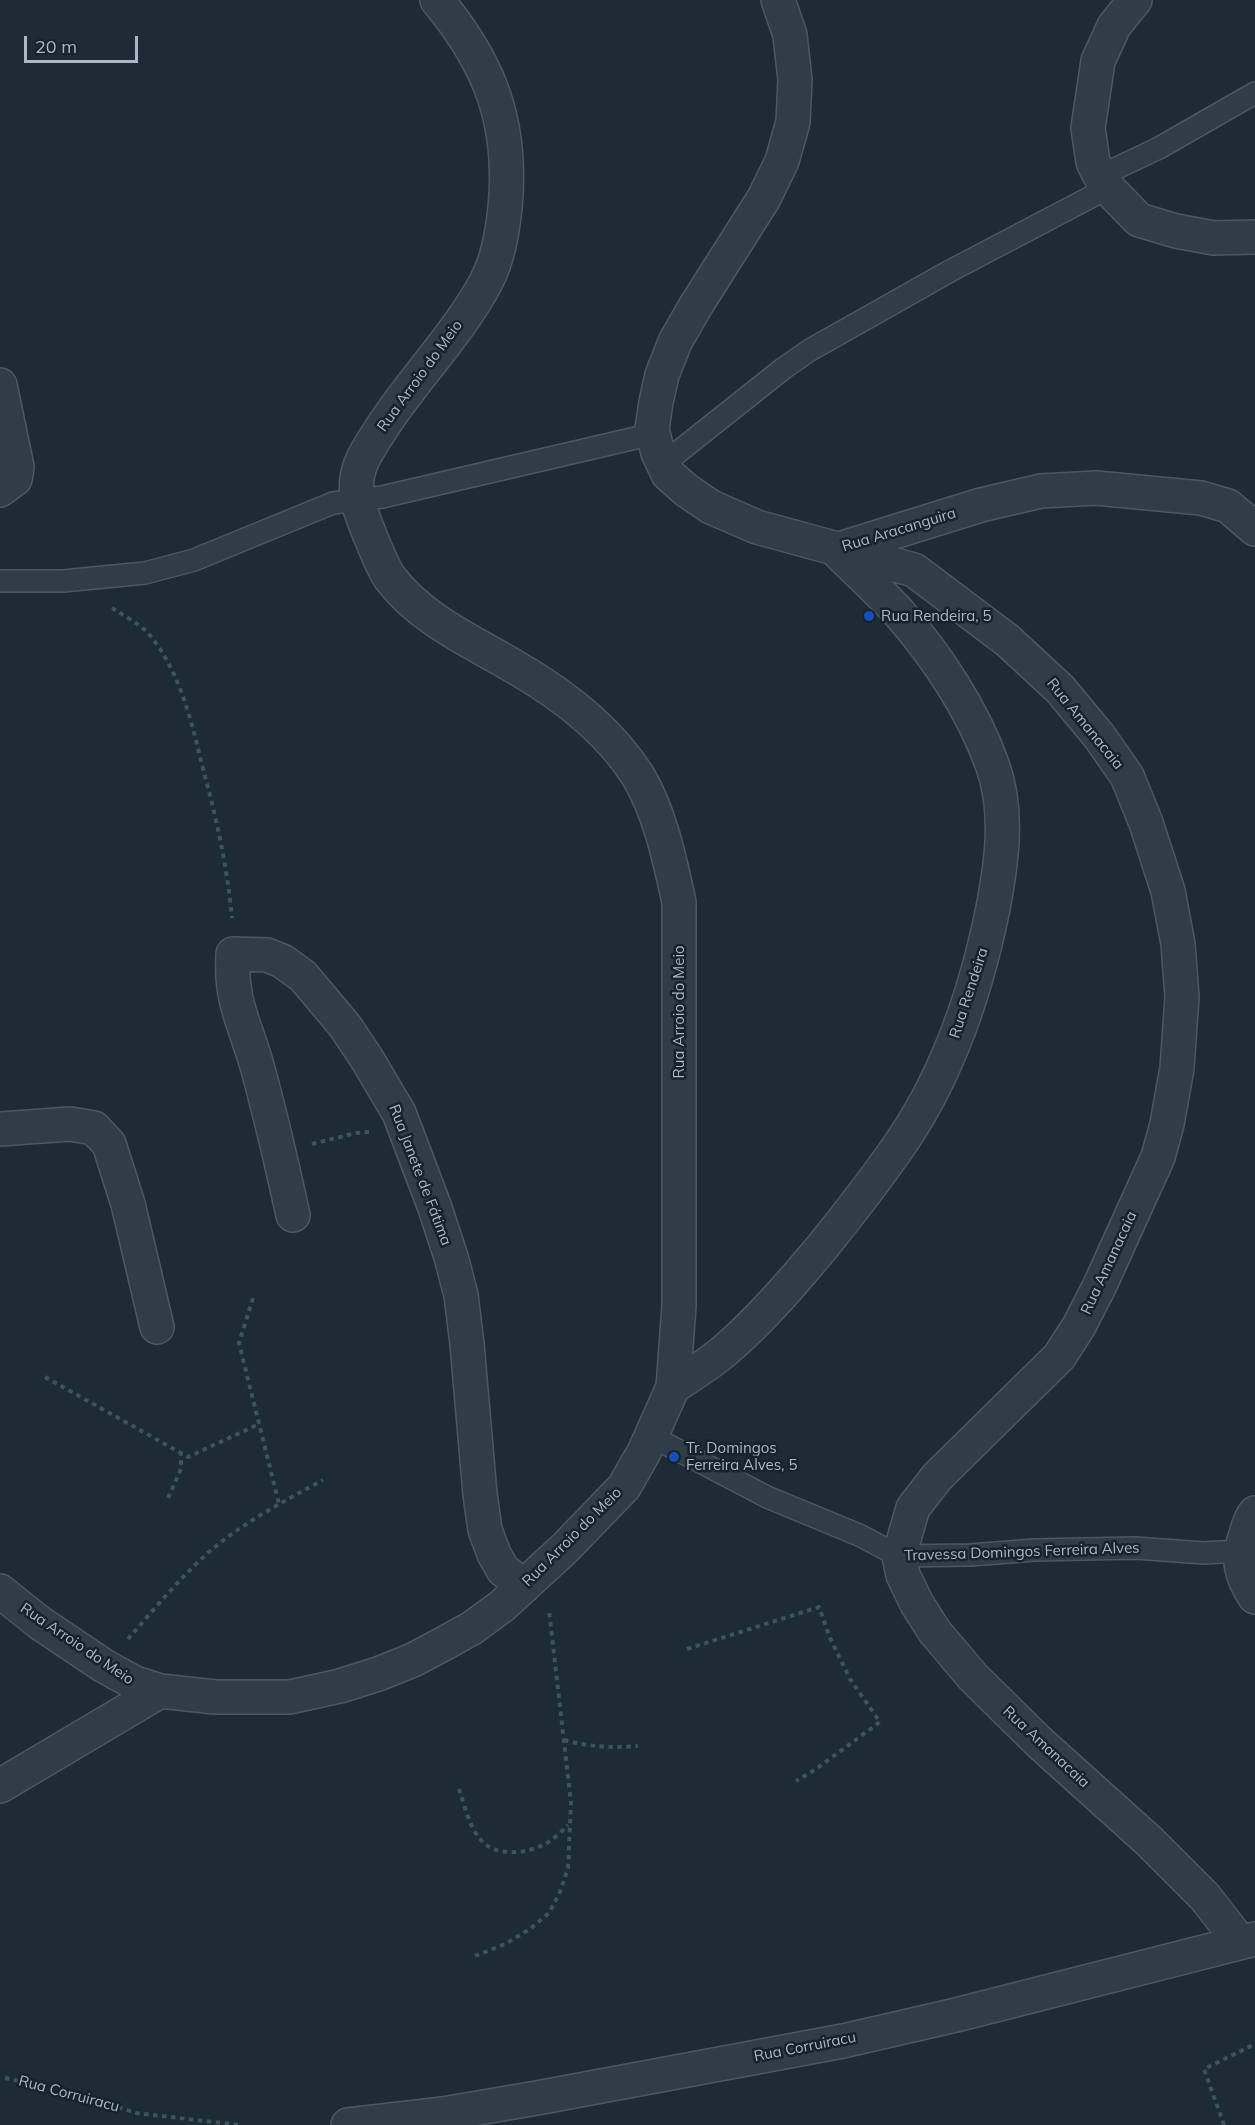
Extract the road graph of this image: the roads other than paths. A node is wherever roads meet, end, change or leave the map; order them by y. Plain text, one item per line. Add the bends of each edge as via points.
1 (437, 0) edge
2 (778, 0) edge
3 (1135, 0) edge
4 (1255, 93) edge
5 (1104, 182) junction
6 (1255, 237) edge
7 (0, 385) edge
8 (658, 449) junction
9 (0, 490) edge
10 (357, 500) junction
11 (1255, 530) edge
12 (836, 550) junction
13 (0, 581) edge
14 (0, 1129) edge
15 (293, 1215) dead end
16 (157, 1327) dead end
17 (673, 1387) junction
18 (651, 1436) junction
19 (1255, 1513) edge
20 (1240, 1551) junction
21 (899, 1556) junction
22 (524, 1586) junction
23 (0, 1591) edge
24 (1255, 1597) edge
25 (160, 1691) junction
26 (0, 1786) edge
27 (1247, 1941) edge
28 (348, 2125) edge

1 - 10 street, Rua Arroio do Meio via 480,62 496,100 508,176 502,239 486,281 358,465
2 - 8 street via 790,35 795,80 793,122 782,161 764,198 675,342 656,402 652,429
3 - 5 street via 1114,26 1098,61 1088,128 1093,162
4 - 5 lane
5 - 6 street via 1139,220 1214,238
5 - 8 lane via 810,350
7 - 9 street via 17,467 15,479
8 - 10 lane via 506,470
8 - 12 street, Rua Aracanguira via 668,474 711,507 757,527
10 - 13 lane via 333,504 204,556 153,571 63,581
10 - 17 street, Rua Arroio do Meio via 389,576 410,600 443,626 518,668 579,710 638,777 657,820 679,902 679,1305
11 - 12 street, Rua Aracanguira via 1228,506 1201,498 1085,488 1041,491 981,505
12 - 17 street, Rua Rendeira via 930,652 971,716 993,765 1001,807 1002,860 987,938 945,1064 898,1149 786,1292 729,1348
12 - 21 street, Rua Amanacaia via 914,570 1007,640 1060,689 1099,736 1127,776 1168,891 1182,997 1178,1068 1158,1157 1079,1326 1059,1357 937,1477 913,1508
14 - 16 street via 70,1124 94,1128 109,1144 128,1204
15 - 22 street, Rua Janete de Fátima via 255,1057 240,1019 233,954 267,956 303,976 367,1059 399,1113 439,1218 460,1295 485,1530 503,1570
17 - 18 street, Rua Arroio do Meio
18 - 21 lane, Travessa Domingos Ferreira Alves via 767,1497
18 - 22 street, Rua Arroio do Meio via 624,1487
19 - 20 street
20 - 21 lane, Travessa Domingos Ferreira Alves via 1204,1553 1134,1548
20 - 24 street via 1240,1565
21 - 27 street, Rua Amanacaia via 917,1604 973,1677 1149,1840
22 - 25 street, Rua Arroio do Meio via 472,1628 429,1652 340,1686 290,1697 263,1698
23 - 25 street, Rua Arroio do Meio via 104,1666
25 - 26 street
27 - 28 street, Rua Corruiracu via 843,2041 537,2098

